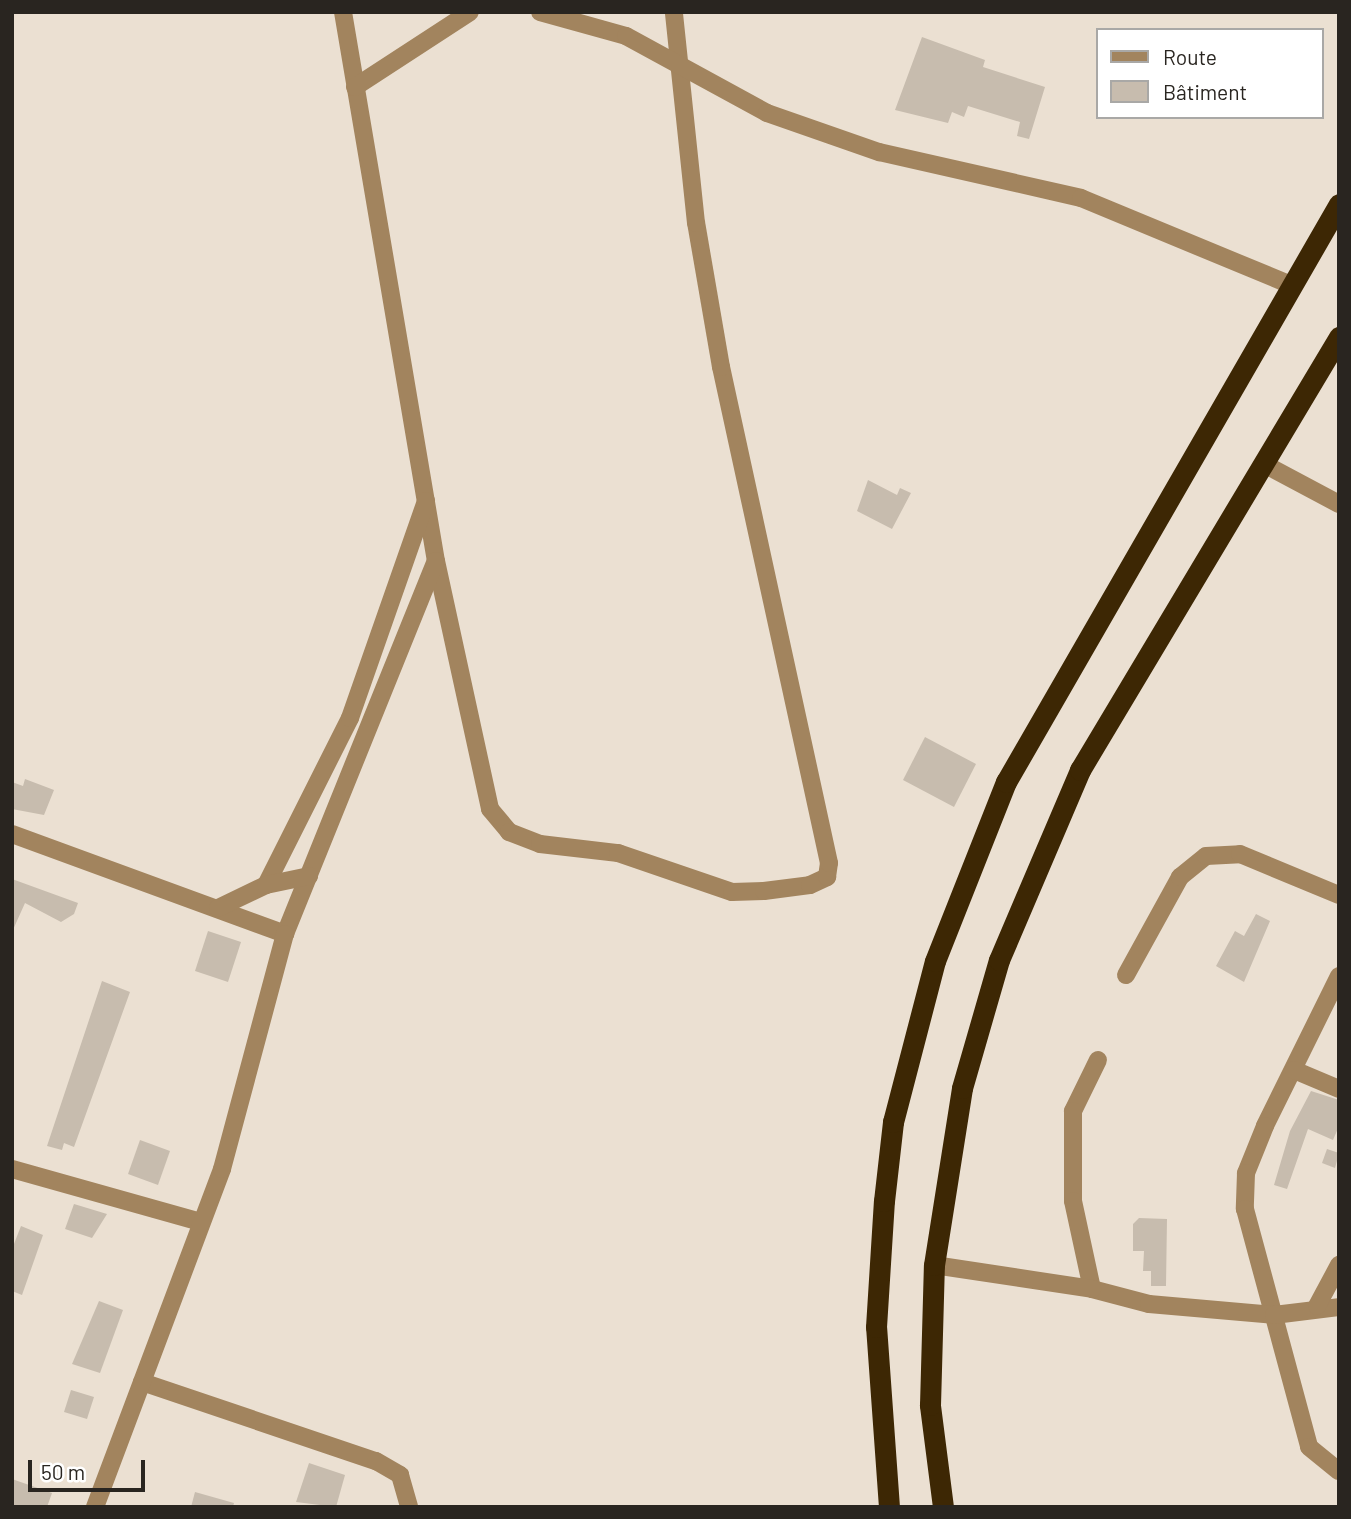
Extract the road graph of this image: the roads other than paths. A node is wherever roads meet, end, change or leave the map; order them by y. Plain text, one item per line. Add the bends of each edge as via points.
1 (343, 12) edge
2 (470, 12) edge
3 (540, 12) edge
4 (674, 12) edge
5 (684, 71) junction
6 (355, 88) junction
7 (1339, 204) edge
8 (1291, 285) junction
9 (1339, 337) edge
10 (1264, 464) junction
11 (427, 499) junction
12 (1339, 504) edge
13 (436, 561) junction
14 (362, 687) junction
15 (379, 705) junction
16 (12, 834) edge
17 (309, 876) junction
18 (266, 885) junction
19 (1339, 895) edge
20 (218, 908) junction
21 (285, 934) junction
22 (1126, 975) dead end
23 (1339, 976) edge
24 (1098, 1060) dead end
25 (1294, 1070) junction
26 (1339, 1089) edge
27 (12, 1169) edge
28 (201, 1222) junction
29 (934, 1265) junction
30 (1339, 1265) edge
31 (1092, 1289) junction
32 (1317, 1306) junction
33 (1339, 1307) edge
34 (1274, 1315) junction
35 (142, 1382) junction
36 (1339, 1471) edge
37 (95, 1507) edge
38 (409, 1507) edge
39 (889, 1507) edge
40 (943, 1507) edge

1 - 6 street
2 - 6 street
3 - 5 street via 626,36
4 - 5 street
5 - 8 street via 767,113 879,152 1024,181 1129,214 1174,240
5 - 13 street via 696,223 827,877 732,892 618,853 540,845 498,823
6 - 11 street
7 - 8 highway
8 - 39 highway via 1006,782 935,961 893,1122 884,1201 876,1327
9 - 10 highway
10 - 12 street
10 - 29 highway via 1080,770 1034,869 962,1088
11 - 13 street
11 - 14 street
13 - 15 street
14 - 15 street
14 - 18 street
15 - 17 street
16 - 20 street
17 - 18 street
17 - 21 street
18 - 20 street
19 - 22 street via 1240,854 1206,856 1180,877
20 - 21 street
21 - 28 street via 238,1121
23 - 25 street
24 - 31 street via 1073,1111 1073,1201
25 - 26 street
25 - 34 street via 1246,1173 1245,1209
27 - 28 street
28 - 35 street
29 - 31 street
29 - 40 highway via 930,1405
30 - 32 street
31 - 34 street via 1149,1304
32 - 33 street
32 - 34 street
34 - 36 street via 1309,1447
35 - 37 street
35 - 38 street via 376,1461 400,1475

